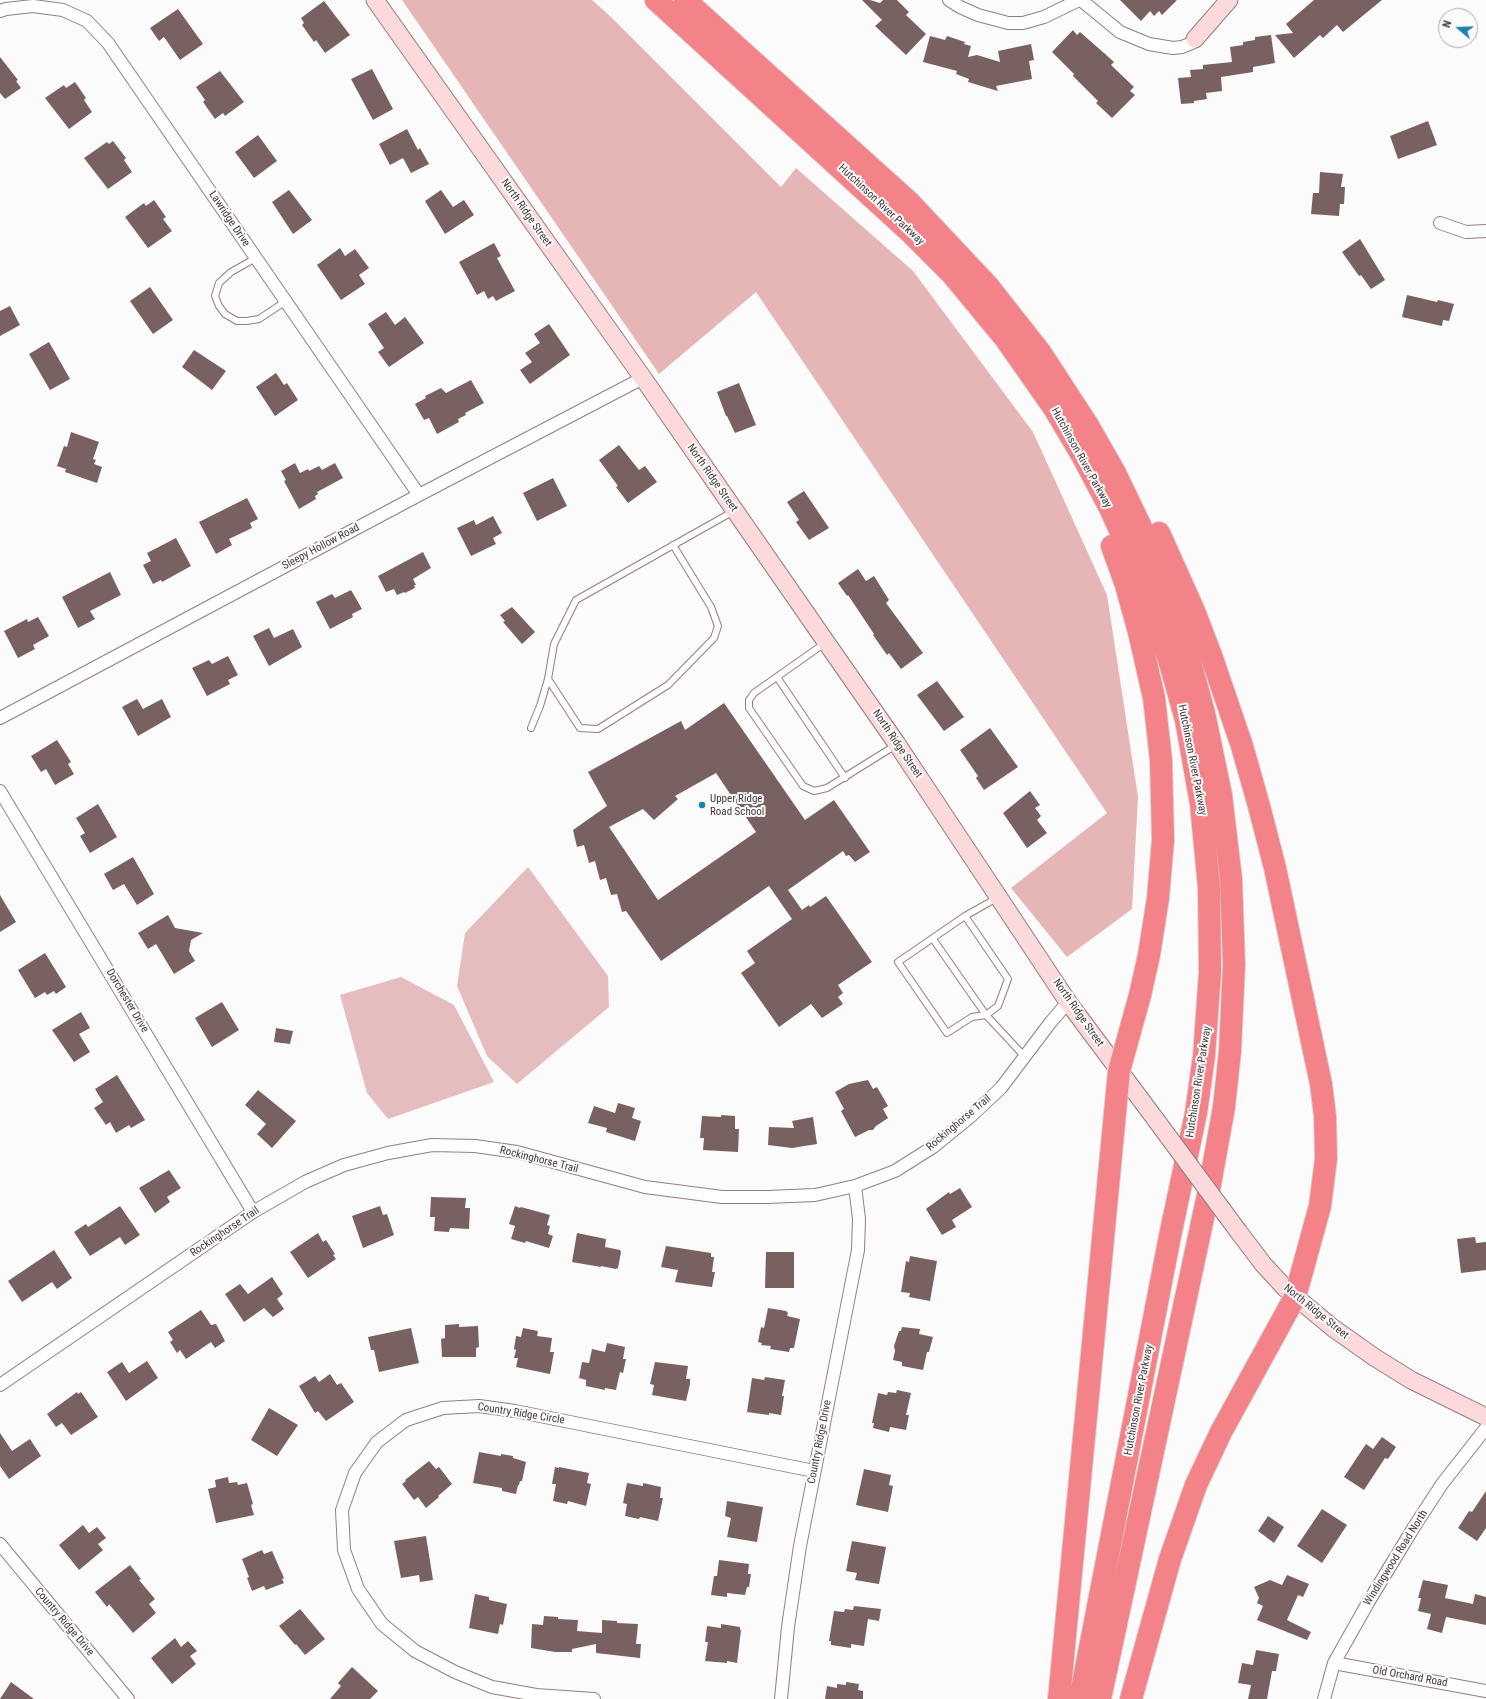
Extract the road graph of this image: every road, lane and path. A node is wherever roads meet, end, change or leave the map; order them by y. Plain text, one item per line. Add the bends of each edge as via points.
1 (375, 0) edge
2 (656, 0) edge
3 (686, 0) edge
4 (949, 0) edge
5 (1080, 0) edge
6 (1229, 0) edge
7 (0, 11) edge
8 (1195, 39) joint
9 (1440, 223) dead end
10 (1486, 231) edge
11 (256, 258) junction
12 (286, 301) junction
13 (1031, 357) junction
14 (643, 378) junction
15 (419, 495) junction
16 (735, 511) junction
17 (673, 546) junction
18 (826, 642) junction
19 (777, 677) junction
20 (548, 679) junction
21 (0, 718) edge
22 (531, 728) dead end
23 (897, 744) junction
24 (845, 778) junction
25 (0, 791) edge
26 (999, 898) junction
27 (965, 916) junction
28 (933, 938) junction
29 (1068, 1002) junction
30 (986, 1015) junction
31 (1025, 1057) junction
32 (1119, 1071) junction
33 (855, 1186) junction
34 (253, 1212) junction
35 (1295, 1297) junction
36 (0, 1385) edge
37 (1486, 1417) edge
38 (1486, 1428) edge
39 (814, 1471) junction
40 (0, 1544) edge
41 (1334, 1663) junction
42 (1486, 1691) edge
43 (128, 1699) edge
44 (594, 1699) edge
45 (781, 1699) edge
46 (1059, 1699) edge
47 (1080, 1699) edge
48 (1100, 1699) edge
49 (1132, 1699) edge
50 (1324, 1699) edge

1 - 14 street, North Ridge Street
2 - 13 highway, Hutchinson River Parkway via 911,233
3 - 13 highway, Hutchinson River Parkway via 910,203 988,286
4 - 5 street via 978,15 1008,23 1023,23 1044,17
5 - 8 street via 1120,32 1149,44 1173,48 1192,43
6 - 8 street
7 - 11 street, Lawridge Drive via 33,6 63,10 87,21 108,43
9 - 10 street via 1466,232
11 - 12 street, Lawridge Drive
11 - 12 lane via 231,272 219,283 215,296 219,306 237,321 247,321 259,319
12 - 15 street, Lawridge Drive
13 - 32 highway via 1113,548 1126,585 1140,632 1157,719 1163,821 1158,898 1145,976
13 - 35 highway via 1100,424 1129,474 1159,532 1194,611 1254,784 1317,1063 1325,1116 1326,1159 1322,1198
13 - 47 highway, Hutchinson River Parkway via 1054,408 1083,457 1122,533 1171,666 1192,747 1201,804 1209,888 1209,1001 1200,1086
13 - 48 highway, Hutchinson River Parkway via 1087,424 1115,473 1151,550 1172,603 1197,684 1216,767 1228,851 1234,921 1232,1029 1218,1142
14 - 15 street, Sleepy Hollow Road
14 - 16 street, North Ridge Street
15 - 21 street, Sleepy Hollow Road
16 - 17 lane
16 - 18 street, North Ridge Street
17 - 20 lane via 576,600 554,644
17 - 20 lane via 711,607 718,626 714,638 668,686 598,728 580,728
18 - 19 lane
18 - 23 street, North Ridge Street
19 - 24 lane
19 - 24 lane via 754,693 749,700 749,708 803,786 814,791 827,788
20 - 22 lane
23 - 24 lane
23 - 26 street, North Ridge Street
25 - 34 street, Dorchester Drive
26 - 27 lane
26 - 29 street, North Ridge Street
27 - 28 lane
27 - 30 lane via 1008,979 998,1006
28 - 30 lane
28 - 30 lane via 898,962 947,1033 972,1017
29 - 31 street, Rockinghorse Trail
29 - 32 street, North Ridge Street
30 - 31 lane
31 - 33 street, Rockinghorse Trail via 1001,1088 934,1147 895,1171
32 - 35 street, North Ridge Street, bridge via 1267,1269
32 - 46 highway
33 - 34 street, Rockinghorse Trail via 814,1195 722,1197 645,1187 517,1152 476,1146 432,1145 344,1165 305,1182
33 - 39 street, Country Ridge Drive via 859,1219 858,1250
34 - 36 street, Rockinghorse Trail
35 - 37 street, North Ridge Street via 1374,1357 1411,1380
35 - 49 highway via 1221,1432 1196,1486 1170,1559
38 - 41 street, Windingwood Road North via 1442,1484 1414,1527
39 - 44 street, Country Ridge Circle via 479,1406 443,1408 406,1420 377,1442 355,1473 342,1510 344,1550 358,1589 382,1624 415,1651 492,1687 536,1695
39 - 45 street, Country Ridge Drive via 798,1553
40 - 43 street, Country Ridge Drive
41 - 42 street, Old Orchard Road
41 - 50 street, Windingwood Road North

